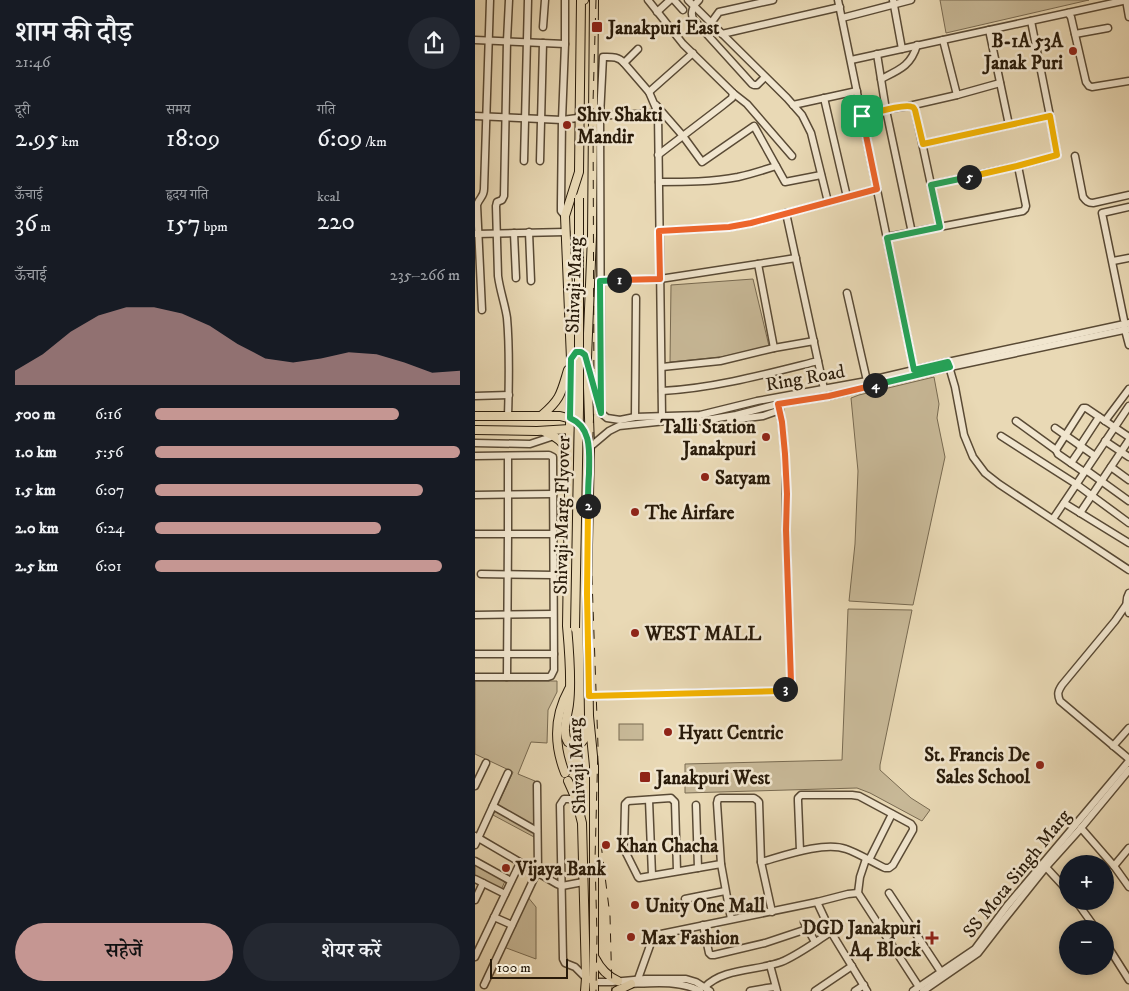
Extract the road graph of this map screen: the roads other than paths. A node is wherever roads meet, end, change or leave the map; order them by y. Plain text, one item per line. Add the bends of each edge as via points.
1 (490, 0) edge
2 (509, 0) edge
3 (528, 0) edge
4 (545, 0) edge
5 (565, 0) edge
6 (582, 0) edge
7 (594, 0) edge
8 (648, 0) edge
9 (672, 0) edge
10 (688, 0) edge
11 (699, 0) edge
12 (773, 0) edge
13 (911, 0) edge
14 (1126, 0) edge
15 (893, 2) edge
16 (839, 3) edge
17 (694, 6) junction
18 (683, 10) dead end
19 (657, 12) junction
20 (1069, 15) junction
21 (1129, 17) edge
22 (842, 18) junction
23 (1031, 21) junction
24 (711, 22) junction
25 (543, 27) dead end
26 (1108, 28) dead end
27 (989, 30) junction
28 (722, 34) junction
29 (1075, 34) junction
30 (475, 40) edge
31 (489, 40) junction
32 (943, 40) junction
33 (507, 41) junction
34 (527, 42) junction
35 (543, 43) junction
36 (565, 44) junction
37 (917, 45) junction
38 (638, 49) dead end
39 (902, 49) junction
40 (740, 52) junction
41 (693, 54) junction
42 (877, 54) junction
43 (851, 60) junction
44 (598, 61) junction
45 (731, 61) junction
46 (624, 63) junction
47 (765, 77) junction
48 (881, 79) junction
49 (1129, 81) edge
50 (1000, 83) junction
51 (857, 91) junction
52 (649, 92) junction
53 (733, 93) junction
54 (957, 95) junction
55 (824, 98) junction
56 (654, 102) junction
57 (793, 105) junction
58 (909, 106) junction
59 (886, 110) junction
60 (657, 113) junction
61 (475, 116) edge
62 (486, 116) junction
63 (596, 116) junction
64 (862, 116) junction
65 (1050, 116) junction
66 (505, 118) junction
67 (525, 118) junction
68 (580, 118) junction
69 (541, 119) junction
70 (561, 120) junction
71 (1009, 124) junction
72 (683, 136) junction
73 (923, 144) junction
74 (658, 155) junction
75 (792, 156) dead end
76 (1075, 156) dead end
77 (524, 161) dead end
78 (540, 161) dead end
79 (776, 166) junction
80 (1017, 166) junction
81 (579, 172) junction
82 (821, 175) junction
83 (659, 182) junction
84 (931, 185) junction
85 (877, 189) junction
86 (475, 195) edge
87 (484, 195) junction
88 (1129, 195) edge
89 (847, 197) junction
90 (828, 202) junction
91 (1129, 207) edge
92 (786, 213) junction
93 (565, 216) junction
94 (940, 227) junction
95 (659, 231) junction
96 (529, 232) junction
97 (566, 232) junction
98 (496, 233) junction
99 (514, 233) junction
100 (912, 233) junction
101 (477, 234) edge
102 (887, 238) junction
103 (796, 258) junction
104 (1129, 258) edge
105 (1113, 261) junction
106 (758, 264) junction
107 (516, 278) dead end
108 (660, 279) junction
109 (531, 281) dead end
110 (600, 281) junction
111 (847, 293) dead end
112 (635, 298) dead end
113 (482, 310) dead end
114 (1126, 325) edge
115 (813, 341) junction
116 (1129, 345) edge
117 (773, 348) junction
118 (587, 358) junction
119 (571, 359) junction
120 (818, 361) junction
121 (949, 364) junction
122 (661, 367) junction
123 (914, 370) junction
124 (867, 381) junction
125 (824, 388) junction
126 (1129, 389) edge
127 (662, 391) junction
128 (509, 395) junction
129 (475, 396) edge
130 (1129, 406) edge
131 (779, 407) junction
132 (601, 413) junction
133 (543, 415) junction
134 (475, 416) edge
135 (508, 416) junction
136 (662, 416) junction
137 (635, 417) junction
138 (570, 418) junction
139 (1102, 419) junction
140 (1017, 422) dead end
141 (619, 423) junction
142 (1115, 427) junction
143 (1055, 428) dead end
144 (475, 430) edge
145 (570, 430) junction
146 (610, 430) junction
147 (537, 431) junction
148 (1065, 435) junction
149 (554, 436) junction
150 (1001, 436) dead end
151 (1129, 438) edge
152 (1105, 441) junction
153 (475, 443) edge
154 (1081, 446) junction
155 (590, 447) junction
156 (1056, 450) junction
157 (1121, 452) junction
158 (570, 455) junction
159 (475, 456) edge
160 (507, 456) junction
161 (1095, 456) junction
162 (1129, 457) edge
163 (1071, 463) junction
164 (1111, 467) junction
165 (1085, 471) junction
166 (570, 475) junction
167 (589, 475) junction
168 (1129, 480) edge
169 (1101, 482) junction
170 (1076, 484) junction
171 (475, 494) edge
172 (508, 494) junction
173 (553, 494) junction
174 (1092, 496) junction
175 (1129, 501) edge
176 (1064, 503) junction
177 (1080, 513) junction
178 (1053, 520) junction
179 (1129, 523) edge
180 (475, 534) edge
181 (508, 534) junction
182 (553, 534) junction
183 (1129, 543) edge
184 (1129, 570) edge
185 (481, 574) dead end
186 (508, 574) junction
187 (553, 574) junction
188 (1129, 593) edge
189 (1126, 605) junction
190 (1129, 613) edge
191 (475, 614) edge
192 (508, 614) junction
193 (553, 614) junction
194 (569, 647) junction
195 (475, 654) edge
196 (508, 654) junction
197 (554, 654) junction
198 (507, 676) junction
199 (475, 677) edge
200 (570, 688) junction
201 (589, 696) junction
202 (1129, 728) edge
203 (1113, 746) junction
204 (1129, 760) edge
205 (486, 763) dead end
206 (1129, 770) edge
207 (509, 774) dead end
208 (1117, 780) junction
209 (537, 785) dead end
210 (475, 786) edge
211 (576, 800) junction
212 (649, 800) junction
213 (696, 805) dead end
214 (493, 806) junction
215 (1090, 812) junction
216 (892, 814) junction
217 (1081, 828) junction
218 (537, 831) junction
219 (477, 837) edge
220 (475, 845) edge
221 (1129, 848) edge
222 (800, 851) junction
223 (1104, 855) edge
224 (867, 860) junction
225 (475, 861) edge
226 (761, 862) junction
227 (520, 863) junction
228 (721, 864) junction
229 (1044, 865) junction
230 (1114, 866) joint
231 (698, 868) junction
232 (677, 872) junction
233 (537, 873) junction
234 (652, 875) junction
235 (475, 879) edge
236 (511, 881) junction
237 (1059, 881) edge
238 (583, 882) junction
239 (483, 883) junction
240 (561, 886) junction
241 (1129, 887) edge
242 (725, 891) junction
243 (889, 892) dead end
244 (858, 893) junction
245 (505, 894) junction
246 (685, 899) dead end
247 (475, 900) edge
248 (817, 902) junction
249 (771, 912) junction
250 (494, 917) junction
251 (731, 919) junction
252 (512, 925) junction
253 (703, 925) junction
254 (831, 932) junction
255 (815, 942) junction
256 (1114, 956) edge
257 (475, 957) edge
258 (595, 958) junction
259 (770, 965) junction
260 (852, 966) junction
261 (941, 972) junction
262 (1129, 980) edge
263 (618, 981) junction
264 (635, 982) junction
265 (484, 985) dead end
266 (586, 985) edge
267 (594, 986) edge
268 (866, 988) edge
269 (776, 989) edge
270 (921, 989) edge
271 (705, 990) edge
272 (616, 991) edge
273 (750, 991) edge
274 (815, 991) edge
275 (855, 991) edge
276 (913, 991) edge

1 - 31 street
2 - 33 street
3 - 34 street
4 - 25 street
5 - 36 street
6 - 68 main road, Shivaji Marg
7 - 44 main road, Shivaji Marg
8 - 19 street
9 - 18 street
9 - 19 street
10 - 17 street
11 - 17 street
12 - 24 street via 719,12
13 - 15 street
14 - 20 street
14 - 21 street
15 - 22 street
15 - 39 street
16 - 22 street
16 - 28 street
17 - 24 street
17 - 45 street via 693,20
19 - 41 street
20 - 23 street
20 - 29 street
22 - 43 street
23 - 27 street
23 - 65 street
24 - 28 street
26 - 29 street
27 - 32 street
27 - 50 street
28 - 40 street
29 - 49 street via 1089,86
30 - 31 street
31 - 33 street
31 - 62 street
32 - 37 street
32 - 54 street
33 - 34 street
33 - 66 street
34 - 35 street
34 - 67 street
35 - 36 street
35 - 69 street
36 - 70 street
37 - 39 street
37 - 48 street via 914,56 903,68
38 - 46 street
39 - 42 street
40 - 45 street
40 - 47 street
41 - 52 street
41 - 53 street
42 - 43 street
42 - 48 street
43 - 51 street
44 - 46 street via 603,57 615,57
44 - 63 main road, Shivaji Marg
45 - 47 street via 754,85
46 - 52 street
47 - 57 street
48 - 59 street
50 - 54 street
50 - 71 street
51 - 55 street
51 - 64 street
52 - 56 street
53 - 72 street via 732,98
53 - 75 street via 761,119
54 - 58 street
55 - 57 street
55 - 89 street
56 - 60 street
56 - 72 street
57 - 82 street via 811,133
58 - 59 street
58 - 73 street via 915,110
59 - 64 street
59 - 100 street
60 - 63 street
60 - 74 street
61 - 62 street
62 - 66 street
62 - 87 street
63 - 68 street
63 - 110 street
63 - 118 main road, Shivaji Marg
64 - 85 street
65 - 71 street
65 - 80 street via 1057,155
66 - 67 street
66 - 98 street via 504,196 496,206
67 - 69 street
67 - 77 street
68 - 70 street
68 - 81 main road, Shivaji Marg
69 - 70 street
69 - 78 street
70 - 93 street via 561,211
71 - 73 street
72 - 74 street
72 - 79 street via 702,162 754,126
73 - 84 street
74 - 83 street
76 - 88 street via 1085,201 1093,203
79 - 82 street via 785,182
79 - 83 street via 738,177
80 - 84 street
80 - 94 street via 1026,206 1023,211
81 - 93 main road, Shivaji Marg
81 - 194 main road, Shivaji Marg Flyover, bridge via 575,628
82 - 90 street
83 - 95 street
84 - 94 street
85 - 89 street
85 - 102 street
86 - 87 street
87 - 101 street via 477,205
89 - 90 street
90 - 92 street
91 - 105 street via 1102,213
92 - 95 street via 729,227
92 - 103 street
93 - 97 main road, Shivaji Marg
94 - 100 street
95 - 108 street
96 - 97 street
96 - 99 street
96 - 109 street
97 - 119 main road, Shivaji Marg
98 - 99 street
98 - 101 street
98 - 128 street via 499,288 507,319
99 - 107 street
100 - 102 street
101 - 113 street
102 - 123 street
103 - 106 street
103 - 115 street
104 - 105 street
105 - 114 street
106 - 108 street
106 - 117 street
108 - 110 street
108 - 122 street
110 - 132 street
111 - 124 street
112 - 137 street
114 - 116 street
114 - 121 street, Ring Road
115 - 117 street
115 - 120 street
117 - 122 street via 720,361
118 - 119 main road via 579,351
118 - 132 street
118 - 155 main road, Shivaji Marg
119 - 133 main road via 559,398
119 - 138 main road, Shivaji Marg
120 - 125 street
120 - 127 street via 736,381
121 - 123 street, Ring Road
121 - 131 street, Ring Road
121 - 178 street via 964,435 973,457 985,473
122 - 127 street
123 - 124 street, Ring Road
124 - 125 street, Ring Road
125 - 136 street, Ring Road via 699,415
126 - 139 street
127 - 136 street
128 - 129 street
128 - 135 street
130 - 142 street
131 - 141 street, Ring Road via 700,421
131 - 146 street via 763,416
131 - 201 street via 786,470 791,682 781,691
132 - 141 street, Ring Road
133 - 135 main road
133 - 138 main road
134 - 135 main road
136 - 137 street, Ring Road
137 - 141 street, Ring Road
138 - 145 main road, Shivaji Marg
138 - 155 main road via 581,425
139 - 142 street
139 - 148 street via 1083,408
139 - 154 street
140 - 156 street
141 - 146 street, Ring Road
142 - 151 street
142 - 152 street
143 - 148 street
144 - 147 main road
145 - 147 main road
145 - 158 main road, Shivaji Marg
146 - 155 street, Ring Road
147 - 149 main road
148 - 154 street
148 - 156 street
149 - 153 street via 530,444
149 - 158 main road
150 - 170 street
151 - 157 street
152 - 157 street
152 - 161 street
154 - 161 street
154 - 163 street
155 - 167 main road, Shivaji Marg
156 - 163 street
157 - 162 street
157 - 164 street
158 - 166 main road, Shivaji Marg
159 - 160 street
160 - 172 street
160 - 173 street via 552,456
161 - 165 street
163 - 165 street
164 - 168 street
164 - 169 street
165 - 169 street
165 - 170 street
166 - 167 main road via 573,468 581,466
166 - 194 main road, Shivaji Marg
167 - 201 main road, Shivaji Marg
169 - 174 street
169 - 175 street
170 - 174 street
170 - 176 street
171 - 172 street
172 - 173 street
172 - 181 street
173 - 182 street
174 - 177 street
174 - 179 street
176 - 177 street
176 - 178 street
177 - 183 street
178 - 184 street
180 - 181 street
181 - 182 street
181 - 186 street
182 - 187 street
185 - 186 street
186 - 187 street
186 - 192 street
187 - 193 street
188 - 189 street
189 - 190 street
189 - 203 street via 1058,692 1060,701
191 - 192 street
192 - 193 street
192 - 196 street
193 - 197 street
194 - 200 main road, Shivaji Marg
195 - 196 street
196 - 197 street
196 - 198 street
197 - 198 street via 551,676
198 - 199 street
200 - 201 main road via 565,736 573,744 579,744 585,738
200 - 211 main road, Shivaji Marg via 560,710 558,750
201 - 258 main road, Shivaji Marg via 595,766
202 - 203 street
203 - 204 street
204 - 208 street, SS Mota Singh Marg
205 - 210 street
206 - 208 street, SS Mota Singh Marg
207 - 214 street
208 - 215 street, SS Mota Singh Marg
209 - 218 street
211 - 238 main road, Shivaji Marg via 582,823
211 - 240 street via 564,799 560,805
212 - 232 street via 671,798 675,802
212 - 234 street
212 - 234 street via 626,802 624,847 639,878
213 - 231 street
214 - 218 street
214 - 219 street
215 - 217 street, SS Mota Singh Marg
215 - 229 street, SS Mota Singh Marg
216 - 222 street via 859,796 801,795 798,798
216 - 224 street
216 - 224 street via 911,824 913,830 889,868
217 - 223 street
217 - 229 street, SS Mota Singh Marg
218 - 233 street
219 - 220 street
219 - 227 street
221 - 230 street
222 - 224 street via 837,847
222 - 226 street
224 - 244 street
225 - 236 street
226 - 228 street via 759,802 754,798 720,798 717,803
226 - 249 street
227 - 233 street
227 - 236 street
228 - 231 street
228 - 242 street
229 - 237 street
229 - 261 street, SS Mota Singh Marg via 1007,906 975,949
229 - 270 street, SS Mota Singh Marg via 978,953
230 - 241 street
231 - 232 street
232 - 234 street
233 - 240 street
233 - 252 street
235 - 239 street
236 - 245 street
238 - 240 street
238 - 266 main road, Shivaji Marg
239 - 245 street
239 - 247 street
240 - 266 street via 563,959 575,967
242 - 246 street
242 - 251 street
243 - 261 street
244 - 248 street
244 - 270 street
245 - 250 street
248 - 249 street
248 - 254 street
249 - 251 street
250 - 252 street
250 - 257 street
251 - 253 street
252 - 265 street
253 - 255 street via 711,955 749,948 805,926
253 - 264 street via 657,936
254 - 255 street
254 - 260 street
255 - 259 street
256 - 262 street
258 - 263 main road via 608,976
258 - 267 main road, Shivaji Marg
259 - 269 street
259 - 271 street via 721,976 711,980
260 - 268 street
260 - 274 street
261 - 270 street, SS Mota Singh Marg
263 - 264 street
263 - 267 street
264 - 267 street
264 - 271 street via 680,984
264 - 272 main road
266 - 267 street
268 - 275 street
269 - 273 street
270 - 276 street, SS Mota Singh Marg

